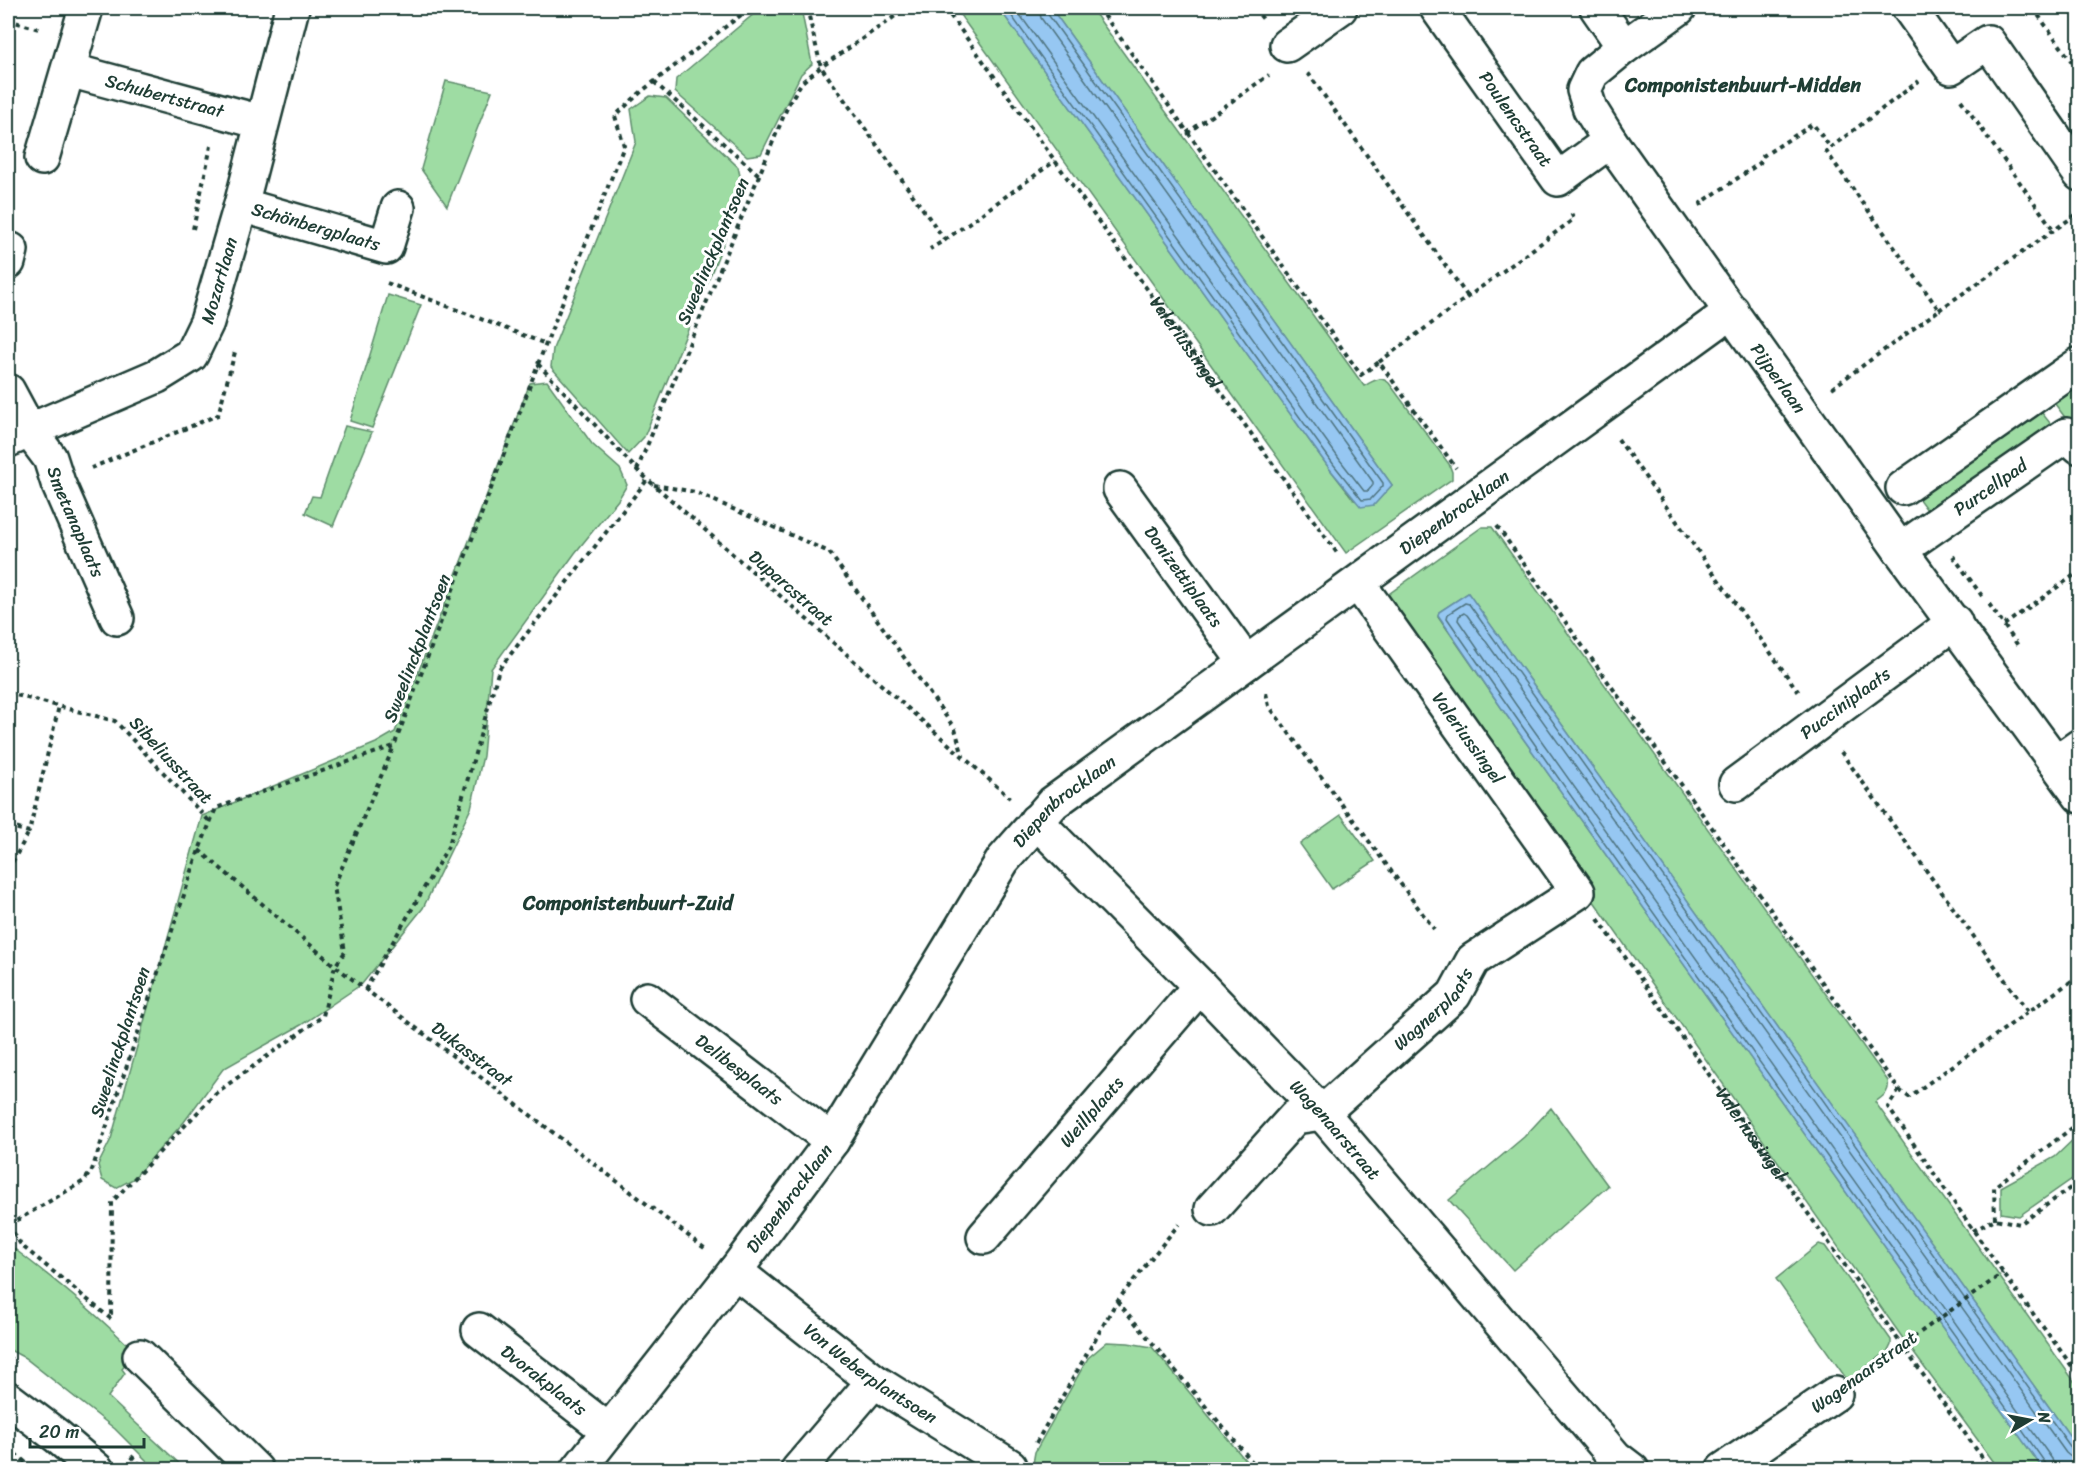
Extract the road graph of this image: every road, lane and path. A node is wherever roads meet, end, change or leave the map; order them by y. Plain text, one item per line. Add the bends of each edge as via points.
1 (86, 8) edge
2 (292, 8) edge
3 (750, 8) edge
4 (807, 8) edge
5 (907, 8) edge
6 (945, 8) edge
7 (1099, 8) edge
8 (1254, 8) edge
9 (1340, 8) edge
10 (1437, 8) edge
11 (1597, 8) edge
12 (1679, 8) edge
13 (1909, 8) edge
14 (2033, 8) edge
15 (1287, 45) junction
16 (1624, 47) junction
17 (1942, 65) junction
18 (821, 67) junction
19 (69, 70) junction
20 (2079, 74) edge
21 (654, 82) junction
22 (219, 110) junction
23 (261, 122) junction
24 (1188, 133) junction
25 (1610, 141) junction
26 (1830, 147) junction
27 (42, 158) dead end
28 (1055, 161) junction
29 (2079, 174) edge
30 (759, 175) junction
31 (1558, 179) junction
32 (1701, 203) dead end
33 (241, 205) junction
34 (398, 208) dead end
35 (2079, 212) edge
36 (2053, 229) junction
37 (192, 234) dead end
38 (945, 240) junction
39 (386, 247) junction
40 (930, 249) dead end
41 (1468, 297) junction
42 (1939, 310) junction
43 (1732, 311) junction
44 (546, 344) junction
45 (1379, 362) junction
46 (538, 364) junction
47 (2079, 364) edge
48 (1832, 388) dead end
49 (8, 391) edge
50 (2037, 394) junction
51 (1627, 431) dead end
52 (18, 435) edge
53 (2073, 441) edge
54 (637, 470) junction
55 (647, 480) junction
56 (654, 485) junction
57 (1903, 488) dead end
58 (1120, 489) dead end
59 (1476, 495) junction
60 (1900, 550) junction
61 (2079, 571) edge
62 (1358, 583) junction
63 (117, 618) dead end
64 (1954, 622) junction
65 (2004, 625) dead end
66 (1246, 663) junction
67 (8, 693) edge
68 (59, 706) junction
69 (1820, 722) junction
70 (394, 746) junction
71 (2068, 754) edge
72 (963, 757) junction
73 (1736, 784) dead end
74 (2079, 796) edge
75 (210, 821) junction
76 (1036, 821) junction
77 (8, 826) edge
78 (29, 832) junction
79 (199, 850) junction
80 (8, 870) edge
81 (1578, 892) junction
82 (1434, 929) dead end
83 (334, 966) junction
84 (2079, 975) edge
85 (1200, 986) junction
86 (365, 990) junction
87 (647, 999) dead end
88 (2028, 1012) junction
89 (1899, 1090) junction
90 (1322, 1113) junction
91 (2079, 1122) edge
92 (832, 1141) junction
93 (2079, 1181) edge
94 (1212, 1209) joint
95 (1995, 1219) junction
96 (8, 1226) edge
97 (1973, 1231) junction
98 (984, 1237) dead end
99 (735, 1271) junction
100 (2003, 1273) junction
101 (1117, 1301) junction
102 (479, 1330) dead end
103 (1901, 1344) junction
104 (140, 1356) dead end
105 (2079, 1377) edge
106 (874, 1381) junction
107 (1835, 1394) joint
108 (8, 1399) edge
109 (609, 1431) junction
110 (8, 1448) edge
111 (1021, 1458) joint
112 (1618, 1466) edge
113 (34, 1470) edge
114 (97, 1470) edge
115 (256, 1470) edge
116 (578, 1470) edge
117 (798, 1470) edge
118 (1259, 1470) edge
119 (1723, 1470) edge
120 (1991, 1470) edge

1 - 19 street
2 - 23 street, Mozartlaan
3 - 21 path, Sweelinckplantsoen
4 - 18 path
5 - 18 path, Sweelinckplantsoen
6 - 28 path, Valeriussingel
7 - 24 path
8 - 15 path
9 - 15 street
10 - 31 street, Poulencstraat
11 - 16 street
12 - 16 street, Pijperlaan
13 - 17 street
14 - 20 path
15 - 24 path via 1287,62
15 - 41 path
16 - 25 street, Pijperlaan via 1592,73 1584,90 1590,109
17 - 26 path
17 - 29 street via 1951,67 1988,42
17 - 36 path
18 - 30 path, Sweelinckplantsoen via 802,82 789,103
18 - 38 path
19 - 22 street, Schubertstraat
19 - 27 street
21 - 30 path, Sweelinckplantsoen
21 - 44 path, Sweelinckplantsoen via 615,116 624,146
22 - 23 street, Schubertstraat
22 - 37 path
23 - 33 street, Mozartlaan
24 - 45 path via 1361,375
25 - 31 street, Poulencstraat
25 - 43 street, Pijperlaan
26 - 32 path via 1813,124
26 - 42 path via 1826,151
28 - 38 path
28 - 62 path, Valeriussingel
30 - 54 path, Sweelinckplantsoen
31 - 41 path via 1574,219
33 - 39 street, Schönbergplaats
33 - 52 street, Mozartlaan via 207,322 191,355 157,376
34 - 39 street, Schönbergplaats
35 - 36 path
36 - 42 path
38 - 40 path
39 - 44 path via 399,250 386,285
41 - 45 path
42 - 48 path
43 - 59 street, Diepenbrocklaan
43 - 60 street, Pijperlaan
44 - 46 path, Sweelinckplantsoen
45 - 59 path
46 - 54 path, Duparcstraat
46 - 70 path, Sweelinckplantsoen
47 - 50 street
49 - 52 street, Smetanaplaats
50 - 53 street
50 - 57 street
51 - 69 path via 1617,438
52 - 63 street, Smetanaplaats via 50,458
53 - 60 street, Purcellpad
54 - 55 path, Duparcstraat
55 - 56 path, Duparcstraat
55 - 86 path via 499,669 449,845
56 - 72 path, Duparcstraat
56 - 72 path via 695,492 829,552 955,729
58 - 66 street, Donizettiplaats
59 - 62 street, Diepenbrocklaan
59 - 89 path
60 - 64 street, Pijperlaan
61 - 65 path
62 - 66 street, Diepenbrocklaan
62 - 81 street, Valeriussingel
64 - 69 street, Pucciniplaats
64 - 71 street, Pijperlaan
66 - 76 street, Diepenbrocklaan via 1053,803
66 - 82 path via 1263,685 1269,706
67 - 68 path, Sibeliusstraat
68 - 75 path, Sibeliusstraat via 115,721
68 - 78 path
69 - 73 street, Pucciniplaats
69 - 88 path
70 - 75 path, Sweelinckplantsoen via 216,808
70 - 83 path via 334,886 345,952
71 - 74 street, Pijperlaan
72 - 76 path, Duparcstraat
75 - 79 path, Sweelinckplantsoen
76 - 85 street, Wagenaarstraat
76 - 92 street, Diepenbrocklaan via 1004,860
77 - 78 path
78 - 80 path
79 - 83 path, Dukasstraat
79 - 96 path, Sweelinckplantsoen via 92,1170 84,1181
81 - 90 street, Wagnerplaats via 1473,960 1454,995
81 - 103 path, Valeriussingel
83 - 86 path, Dukasstraat
83 - 96 path via 323,1016 216,1093 112,1202 111,1319 21,1245
84 - 88 path
85 - 90 street, Wagenaarstraat
85 - 98 street, Weillplaats
86 - 99 path, Dukasstraat
87 - 92 street, Delibesplaats
88 - 89 path via 1909,1097
89 - 97 path via 1887,1107
90 - 94 street via 1295,1117
90 - 112 street, Wagenaarstraat
91 - 95 path via 1994,1187
92 - 99 street, Diepenbrocklaan
93 - 95 path via 2020,1224
94 - 101 path via 1196,1203
95 - 97 path
97 - 100 path
99 - 106 street, Von Weberplantsoen
99 - 109 street, Diepenbrocklaan
100 - 103 path, Wagenaarstraat
100 - 105 path
101 - 111 path
101 - 118 path
102 - 109 street, Dvorakplaats
103 - 107 path, Wagenaarstraat
103 - 120 path, Valeriussingel
104 - 115 street
106 - 111 street, Von Weberplantsoen
106 - 117 street
107 - 119 street, Wagenaarstraat
108 - 114 street
109 - 116 street, Diepenbrocklaan
110 - 113 path

